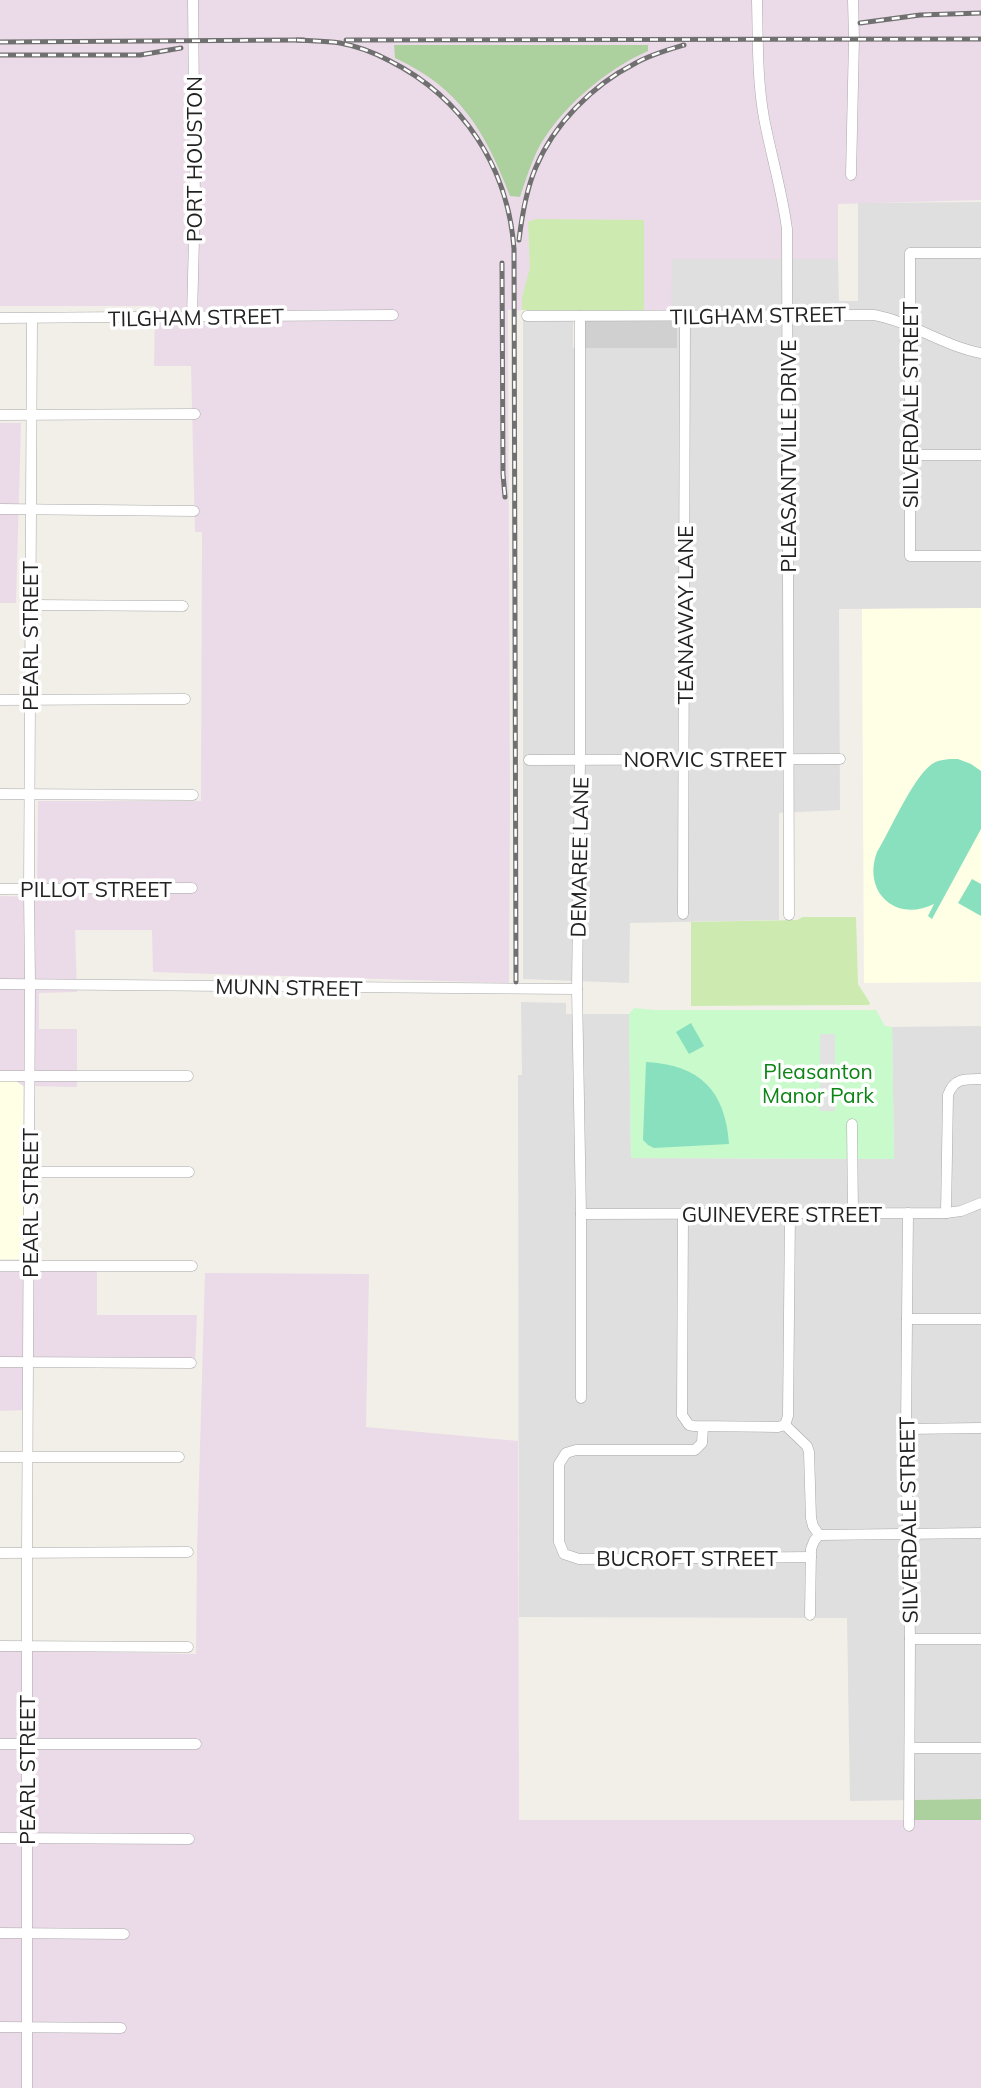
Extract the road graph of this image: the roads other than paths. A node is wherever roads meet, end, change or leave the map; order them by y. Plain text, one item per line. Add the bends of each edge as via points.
1 (193, 0) edge
2 (757, 0) edge
3 (853, 0) edge
4 (851, 175) dead end
5 (981, 253) edge
6 (393, 314) dead end
7 (788, 314) junction
8 (527, 316) dead end
9 (580, 316) junction
10 (684, 316) junction
11 (192, 317) junction
12 (0, 318) edge
13 (32, 318) junction
14 (909, 324) junction
15 (981, 353) edge
16 (195, 414) dead end
17 (0, 415) edge
18 (30, 415) junction
19 (981, 454) edge
20 (909, 455) junction
21 (0, 509) edge
22 (31, 509) junction
23 (194, 511) dead end
24 (981, 556) edge
25 (31, 605) junction
26 (183, 606) dead end
27 (185, 699) dead end
28 (0, 700) edge
29 (30, 700) junction
30 (580, 759) junction
31 (685, 759) junction
32 (788, 759) junction
33 (840, 759) dead end
34 (529, 760) dead end
35 (0, 794) edge
36 (30, 794) junction
37 (193, 794) dead end
38 (192, 888) dead end
39 (0, 890) edge
40 (29, 890) junction
41 (683, 914) dead end
42 (789, 915) dead end
43 (0, 984) edge
44 (30, 984) junction
45 (578, 989) junction
46 (0, 1076) edge
47 (30, 1076) junction
48 (188, 1076) dead end
49 (981, 1079) edge
50 (852, 1124) dead end
51 (30, 1172) junction
52 (189, 1172) dead end
53 (981, 1203) edge
54 (908, 1213) junction
55 (946, 1213) junction
56 (581, 1214) junction
57 (683, 1214) junction
58 (790, 1214) junction
59 (853, 1214) junction
60 (0, 1266) edge
61 (29, 1266) junction
62 (192, 1266) dead end
63 (907, 1319) junction
64 (981, 1319) edge
65 (0, 1362) edge
66 (29, 1362) junction
67 (191, 1363) dead end
68 (581, 1398) dead end
69 (785, 1425) junction
70 (703, 1427) junction
71 (981, 1428) edge
72 (906, 1429) junction
73 (0, 1457) edge
74 (28, 1457) junction
75 (179, 1457) dead end
76 (981, 1533) edge
77 (908, 1534) junction
78 (819, 1535) junction
79 (188, 1552) dead end
80 (0, 1553) edge
81 (27, 1553) junction
82 (811, 1557) junction
83 (810, 1615) dead end
84 (910, 1639) junction
85 (981, 1639) edge
86 (0, 1646) edge
87 (28, 1646) junction
88 (187, 1647) dead end
89 (0, 1744) edge
90 (28, 1744) junction
91 (196, 1744) dead end
92 (910, 1748) junction
93 (981, 1748) edge
94 (909, 1826) dead end
95 (0, 1838) edge
96 (27, 1838) junction
97 (189, 1839) dead end
98 (0, 1933) edge
99 (27, 1933) junction
100 (124, 1934) dead end
101 (0, 2027) edge
102 (28, 2027) junction
103 (121, 2028) dead end
104 (27, 2088) edge

1 - 11 street, PORT HOUSTON
2 - 7 street, PLEASANTVILLE DRIVE via 764,116 786,227
3 - 4 street
5 - 14 street, SILVERDALE STREET via 910,253
6 - 11 street, TILGHAM STREET
7 - 10 street, TILGHAM STREET
7 - 14 street, TILGHAM STREET via 874,315
7 - 32 street, PLEASANTVILLE DRIVE
8 - 9 street, TILGHAM STREET
9 - 10 street, TILGHAM STREET
9 - 30 street, DEMAREE LANE
10 - 31 street, TEANAWAY LANE
11 - 13 street, TILGHAM STREET
12 - 13 street, TILGHAM STREET
13 - 18 street, PEARL STREET
14 - 15 street, TILGHAM STREET via 942,342
14 - 20 street, SILVERDALE STREET
16 - 18 street
17 - 18 street
18 - 22 street, PEARL STREET
19 - 20 street
20 - 24 street, SILVERDALE STREET via 910,556
21 - 22 street
22 - 23 street
22 - 25 street, PEARL STREET
25 - 26 street
25 - 29 street, PEARL STREET
27 - 29 street
28 - 29 street
29 - 36 street, PEARL STREET
30 - 31 street, NORVIC STREET
30 - 34 street, NORVIC STREET
30 - 45 street, DEMAREE LANE
31 - 32 street, NORVIC STREET
31 - 41 street, TEANAWAY LANE
32 - 33 street, NORVIC STREET
32 - 42 street, PLEASANTVILLE DRIVE
35 - 36 street
36 - 37 street
36 - 40 street, PEARL STREET
38 - 40 street, PILLOT STREET
39 - 40 street, PILLOT STREET
40 - 44 street, PEARL STREET
43 - 44 street, MUNN STREET
44 - 45 street, MUNN STREET
44 - 47 street, PEARL STREET
45 - 56 street, DEMAREE LANE
46 - 47 street
47 - 48 street
47 - 51 street, PEARL STREET
49 - 55 street via 957,1082 948,1095
50 - 59 street
51 - 52 street
51 - 61 street, PEARL STREET
53 - 55 street, GUINEVERE STREET
54 - 55 street, GUINEVERE STREET
54 - 59 street, GUINEVERE STREET
54 - 63 street, SILVERDALE STREET
56 - 57 street, GUINEVERE STREET
56 - 68 street, DEMAREE LANE
57 - 58 street, GUINEVERE STREET
57 - 70 street via 682,1415 690,1425
58 - 59 street, GUINEVERE STREET
58 - 69 street
60 - 61 street
61 - 62 street
61 - 66 street, PEARL STREET
63 - 64 street
63 - 72 street, SILVERDALE STREET
65 - 66 street
66 - 67 street
66 - 74 street, PEARL STREET
69 - 70 street
69 - 78 street via 809,1452 811,1518
70 - 82 street, BUCROFT STREET via 702,1443 695,1450 566,1453 559,1464 559,1542 564,1554 579,1559
71 - 72 street
72 - 77 street, SILVERDALE STREET
73 - 74 street
74 - 75 street
74 - 81 street, PEARL STREET
76 - 77 street
77 - 78 street
77 - 84 street, SILVERDALE STREET
78 - 82 street
79 - 81 street
80 - 81 street
81 - 87 street, PEARL STREET
82 - 83 street
84 - 85 street
84 - 92 street, SILVERDALE STREET
86 - 87 street
87 - 88 street
87 - 90 street, PEARL STREET
89 - 90 street
90 - 91 street
90 - 96 street, PEARL STREET
92 - 93 street
92 - 94 street, SILVERDALE STREET
95 - 96 street
96 - 97 street
96 - 99 street, PEARL STREET
98 - 99 street
99 - 100 street
99 - 102 street, PEARL STREET
101 - 102 street
102 - 103 street
102 - 104 street, PEARL STREET

